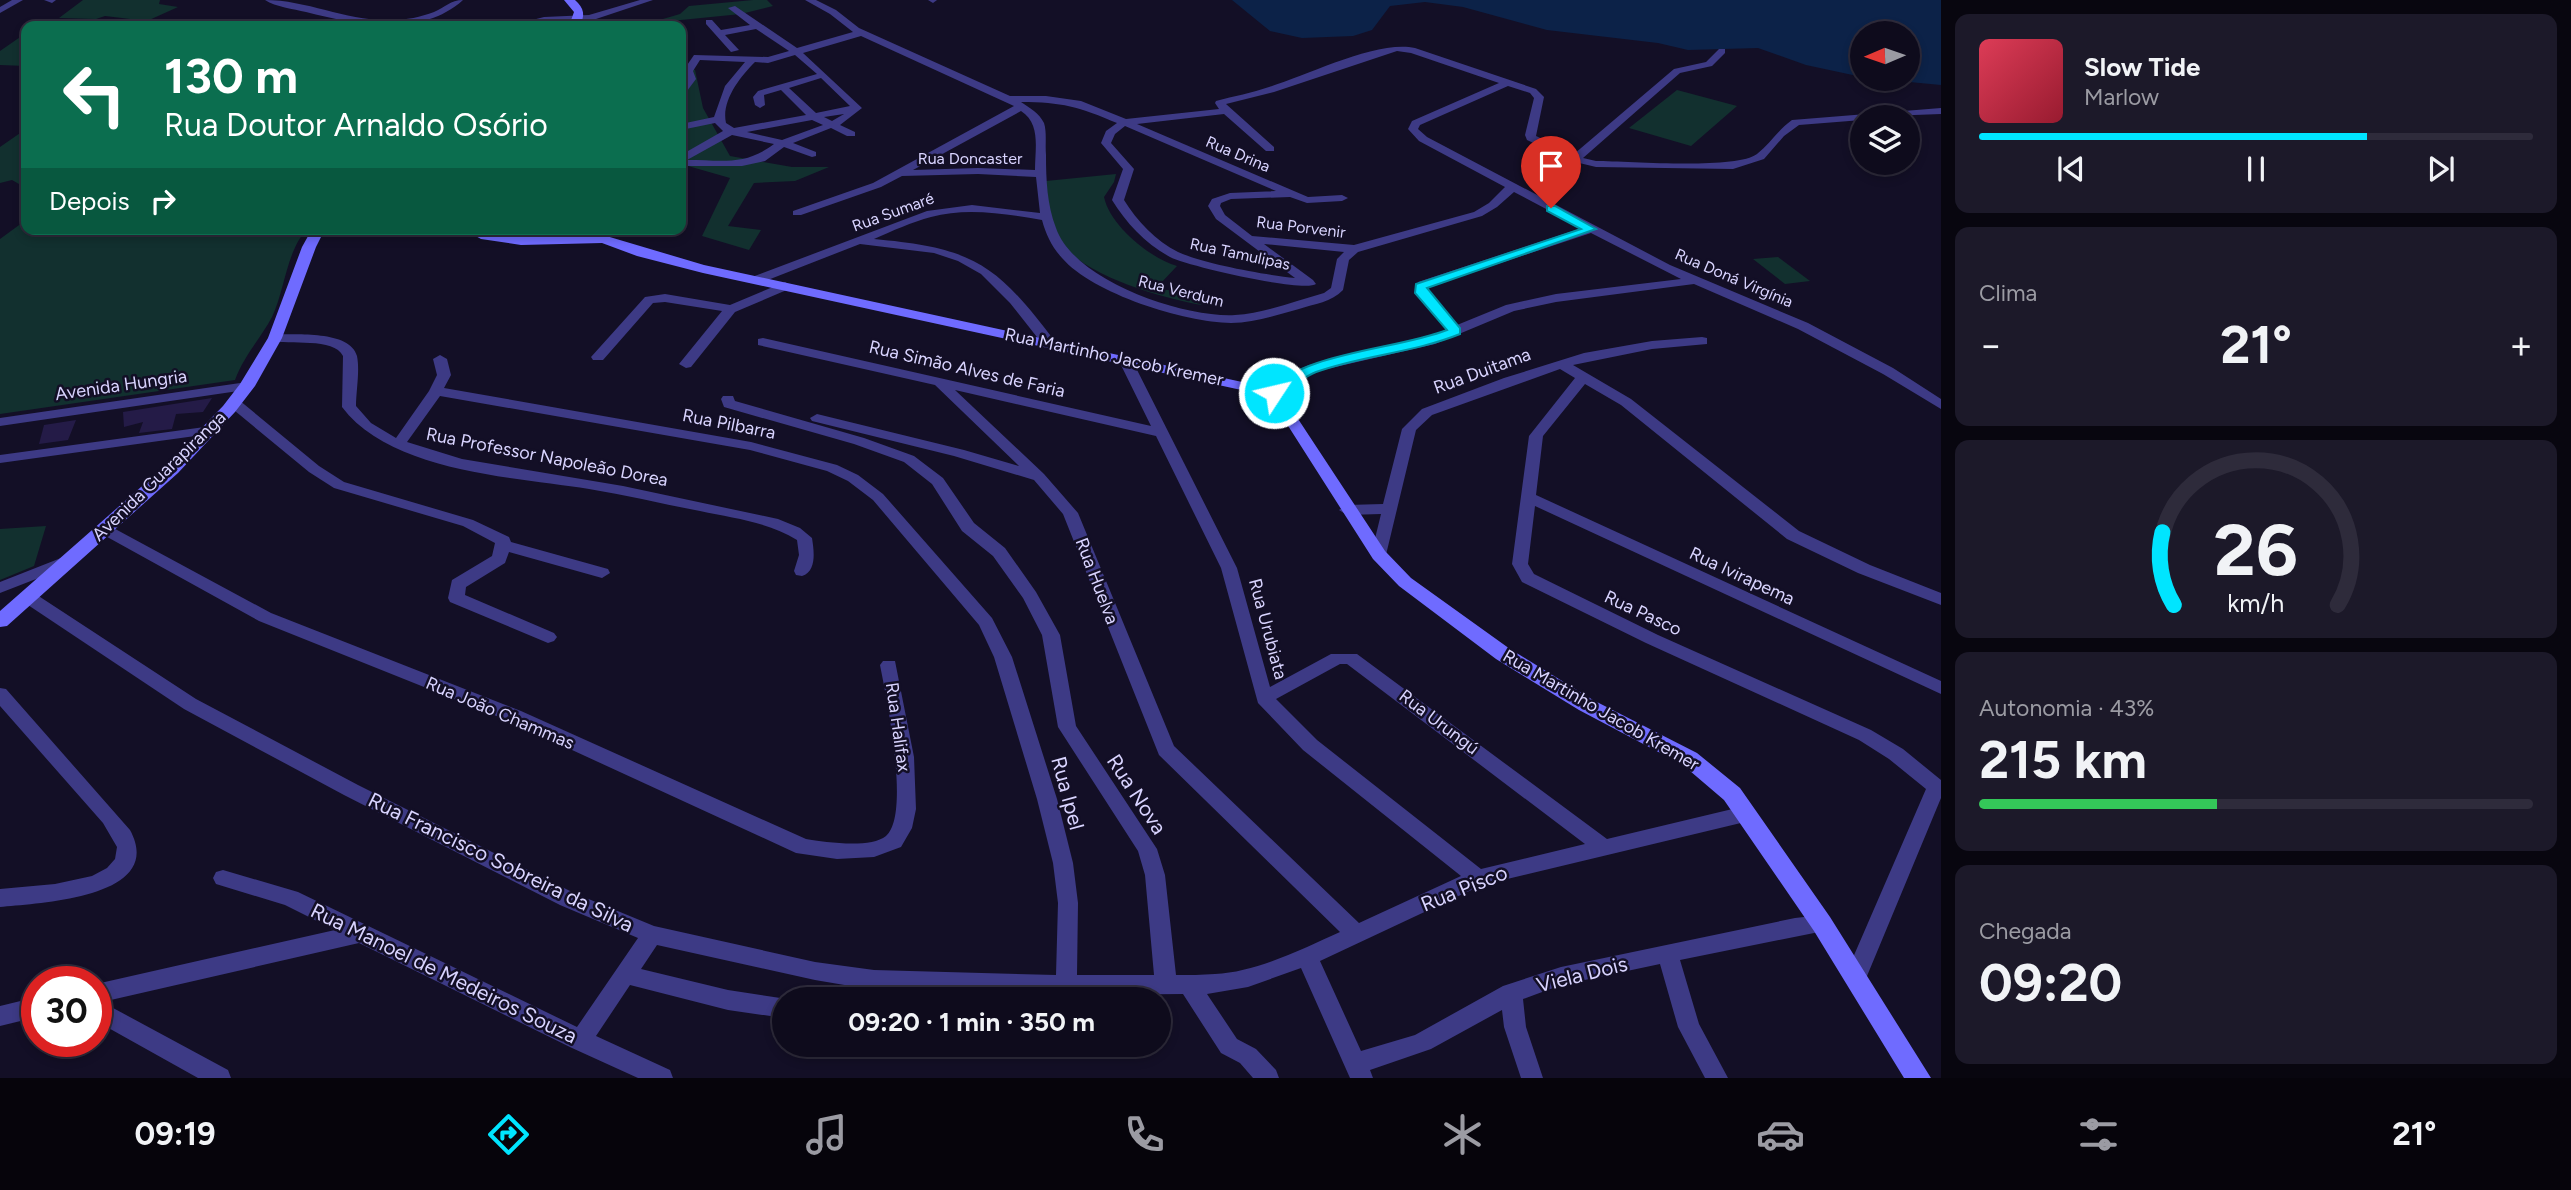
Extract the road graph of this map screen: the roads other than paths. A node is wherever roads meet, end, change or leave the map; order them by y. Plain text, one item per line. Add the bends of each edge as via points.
1 (19, 0) edge
2 (269, 0) edge
3 (459, 0) edge
4 (809, 0) edge
5 (652, 1) edge
6 (573, 3) edge
7 (620, 8) junction
8 (732, 8) dead end
9 (0, 10) edge
10 (376, 21) edge
11 (397, 21) edge
12 (576, 21) edge
13 (582, 21) edge
14 (709, 22) dead end
15 (757, 26) junction
16 (863, 32) junction
17 (719, 33) junction
18 (734, 50) dead end
19 (1722, 51) dead end
20 (793, 53) junction
21 (752, 60) junction
22 (823, 75) junction
23 (1509, 82) junction
24 (686, 86) edge
25 (783, 87) junction
26 (1015, 103) junction
27 (760, 105) dead end
28 (857, 108) junction
29 (1226, 111) junction
30 (1941, 111) edge
31 (813, 116) junction
32 (719, 119) junction
33 (1124, 122) junction
34 (832, 125) junction
35 (686, 126) edge
36 (733, 132) junction
37 (852, 134) dead end
38 (783, 142) junction
39 (1270, 149) dead end
40 (812, 154) dead end
41 (686, 158) edge
42 (1575, 159) junction
43 (686, 161) edge
44 (899, 174) junction
45 (1042, 174) junction
46 (1512, 187) junction
47 (1292, 194) junction
48 (1342, 198) dead end
49 (797, 213) dead end
50 (1047, 218) junction
51 (1591, 229) junction
52 (316, 235) edge
53 (488, 235) edge
54 (551, 235) edge
55 (1251, 239) junction
56 (860, 240) junction
57 (539, 241) junction
58 (1354, 249) junction
59 (756, 281) junction
60 (1694, 281) junction
61 (1310, 284) junction
62 (785, 286) junction
63 (1328, 296) junction
64 (731, 309) junction
65 (1455, 331) junction
66 (275, 338) junction
67 (1702, 341) dead end
68 (763, 342) dead end
69 (1049, 343) junction
70 (598, 357) dead end
71 (440, 359) dead end
72 (1125, 359) junction
73 (686, 364) dead end
74 (1561, 364) junction
75 (1583, 377) junction
76 (940, 383) junction
77 (247, 386) junction
78 (436, 391) junction
79 (1274, 393) junction
80 (234, 403) junction
81 (1941, 405) edge
82 (0, 422) edge
83 (212, 430) junction
84 (1162, 433) junction
85 (398, 445) junction
86 (0, 459) edge
87 (1038, 477) junction
88 (1528, 497) junction
89 (1390, 509) junction
90 (1347, 510) junction
91 (106, 529) junction
92 (502, 545) junction
93 (1378, 555) junction
94 (71, 559) junction
95 (803, 571) dead end
96 (602, 573) dead end
97 (0, 588) edge
98 (28, 597) junction
99 (1941, 599) edge
100 (0, 621) edge
101 (986, 622) joint
102 (548, 637) dead end
103 (889, 666) dead end
104 (1941, 688) edge
105 (0, 694) edge
106 (1265, 698) junction
107 (1938, 789) edge
108 (1745, 814) junction
109 (901, 831) joint
110 (1603, 847) junction
111 (223, 878) dead end
112 (1478, 878) junction
113 (0, 898) edge
114 (1822, 924) junction
115 (362, 933) junction
116 (1356, 934) junction
117 (652, 935) junction
118 (1668, 954) junction
119 (1307, 957) junction
120 (624, 974) junction
121 (1856, 976) junction
122 (1166, 983) junction
123 (1191, 986) junction
124 (986, 987) edge
125 (1066, 987) edge
126 (1122, 987) edge
127 (112, 990) edge
128 (1511, 993) junction
129 (772, 1006) edge
130 (21, 1011) edge
131 (0, 1016) edge
132 (112, 1019) edge
133 (580, 1041) junction
134 (1359, 1070) edge
135 (220, 1078) edge
136 (662, 1078) edge
137 (1268, 1078) edge
138 (1532, 1078) edge
139 (1717, 1078) edge
140 (1917, 1078) edge

1 - 9 street
2 - 10 street
3 - 11 street via 435,16
4 - 16 street
5 - 7 street
6 - 7 street
6 - 12 street
7 - 13 street
8 - 15 street
14 - 17 street
15 - 17 street
15 - 20 street
16 - 20 street
16 - 26 street
17 - 18 street
19 - 42 street via 1709,64 1677,71
20 - 21 street
20 - 22 street
21 - 24 street via 697,57
21 - 32 street via 734,76 723,95
22 - 25 street
22 - 28 street
23 - 29 street via 1397,48 1271,90 1222,101
23 - 42 street via 1539,97 1531,138
23 - 46 street, Rua Doná Virgínia via 1413,129 1423,139
25 - 27 street via 761,93
25 - 31 street
26 - 33 street, Rua Drina via 1073,103
26 - 44 street
26 - 45 street, Rua Verdum via 1034,115 1040,126
28 - 31 street
28 - 34 street
29 - 33 street
29 - 39 street
30 - 42 street via 1796,122 1750,163 1609,166
31 - 34 street
31 - 36 street
32 - 35 street
32 - 36 street
33 - 47 street, Rua Drina
33 - 61 street, Rua Tamulipas via 1106,143 1129,169 1118,200 1157,243 1183,258
34 - 37 street
34 - 38 street
36 - 38 street
36 - 41 street via 717,136
38 - 40 street
38 - 43 street via 751,162
44 - 45 street, Rua Doncaster
44 - 49 street
45 - 50 street, Rua Verdum
46 - 51 street, Rua Doná Virgínia
46 - 58 street via 1478,214
47 - 48 street, Rua Drina via 1312,201
47 - 55 street, Rua Porvenir via 1230,196 1216,201 1220,217
50 - 56 street, Rua Sumaré via 980,207 950,209
50 - 63 street, Rua Verdum via 1055,243 1065,255 1128,295 1236,319
51 - 60 street, Rua Doná Virgínia
51 - 65 street via 1420,286
52 - 66 street, Avenida Guarapiranga
53 - 57 street, Rua Martinho Jacob Kremer
54 - 57 street
55 - 58 street, Rua Porvenir
55 - 61 street
56 - 59 street, Rua Sumaré
56 - 69 street via 942,253 973,263
57 - 59 street, Rua Martinho Jacob Kremer via 603,239
58 - 63 street via 1343,259 1337,290
59 - 62 street, Rua Martinho Jacob Kremer
60 - 65 street via 1531,302
60 - 81 street, Rua Doná Virgínia via 1803,326 1888,370
61 - 63 street
62 - 64 street
62 - 69 street, Rua Martinho Jacob Kremer
64 - 70 street via 665,298 649,300
64 - 73 street
65 - 79 street via 1314,368
66 - 77 street, Avenida Guarapiranga
66 - 85 street, Rua Professor Napoleão Dorea via 328,340 346,348 350,356 349,407 363,423
67 - 74 street, Rua Duitama via 1625,349
68 - 76 street, Rua Simão Alves de Faria
69 - 72 street, Rua Martinho Jacob Kremer
71 - 78 street via 444,375
72 - 79 street, Rua Martinho Jacob Kremer
72 - 84 street, Rua Urubiata
74 - 75 street
74 - 89 street, Rua Duitama via 1438,407 1417,420 1409,429
75 - 88 street, Rua Pasco via 1536,436
75 - 99 street via 1646,417 1793,535
76 - 84 street, Rua Simão Alves de Faria
76 - 87 street, Rua Huelva
77 - 80 street, Avenida Guarapiranga
77 - 82 street, Avenida Hungria
78 - 85 street
78 - 101 street, Rua Pilbarra via 751,446 832,467 878,497
79 - 90 street, Rua Martinho Jacob Kremer
80 - 83 street, Avenida Guarapiranga
80 - 92 street via 339,485 468,523 503,541
83 - 86 street
83 - 91 street, Avenida Guarapiranga
84 - 106 street, Rua Urubiata via 1229,568
85 - 95 street, Rua Professor Napoleão Dorea via 459,462 748,516 804,538 807,555
87 - 116 street, Rua Huelva via 1070,513 1166,750
87 - 122 street, Rua Nova via 959,453 725,399 738,408 909,459 938,481 968,527 999,552 1051,635 1067,727 1147,849 1155,875
88 - 104 street, Rua Ivirapema
88 - 107 street, Rua Pasco via 1520,564 1528,578 1865,735
89 - 90 street
89 - 93 street, Rua Duitama
90 - 93 street, Rua Martinho Jacob Kremer
91 - 94 street, Avenida Guarapiranga
91 - 109 street, Rua João Chammas via 265,617 515,716 803,847 834,852 876,848 894,841
92 - 96 street
92 - 102 street via 499,559 458,584 456,598
93 - 108 street, Rua Martinho Jacob Kremer via 1431,603 1503,654 1586,705 1690,759 1732,794
94 - 97 street
94 - 98 street, Avenida Guarapiranga
98 - 100 street, Avenida Guarapiranga
98 - 117 street, Rua Francisco Sobreira da Silva via 190,704 555,893
101 - 125 street, Rua Ipel via 1003,657 1031,744 1063,863 1068,902
103 - 109 street, Rua Halifax via 905,758
105 - 113 street via 110,818 128,849 113,876 93,886
106 - 110 street, Rua Urungú via 1336,658 1351,658
106 - 112 street, Rua Urubiata via 1310,745
107 - 121 street
108 - 110 street, Rua Pisco
108 - 114 street, Rua Martinho Jacob Kremer
110 - 112 street, Rua Pisco
111 - 115 street, Rua Manoel de Medeiros Souza via 291,898
112 - 116 street, Rua Pisco
114 - 118 street, Viela Dois
114 - 121 street, Rua Martinho Jacob Kremer
115 - 127 street
115 - 133 street, Rua Manoel de Medeiros Souza
116 - 119 street, Rua Pisco
117 - 120 street
117 - 124 street, Rua Francisco Sobreira da Silva via 815,971
118 - 128 street, Viela Dois via 1561,976
118 - 139 street via 1689,1027
119 - 123 street, Rua Pisco via 1248,977
119 - 134 street
120 - 129 street
120 - 133 street
121 - 140 street, Rua Martinho Jacob Kremer
122 - 123 street, Rua Francisco Sobreira da Silva
122 - 126 street, Rua Francisco Sobreira da Silva
123 - 137 street via 1229,1046 1248,1056
128 - 134 street, Viela Dois via 1454,1027
128 - 138 street via 1515,1027
130 - 131 street
132 - 135 street
133 - 136 street, Rua Manoel de Medeiros Souza

